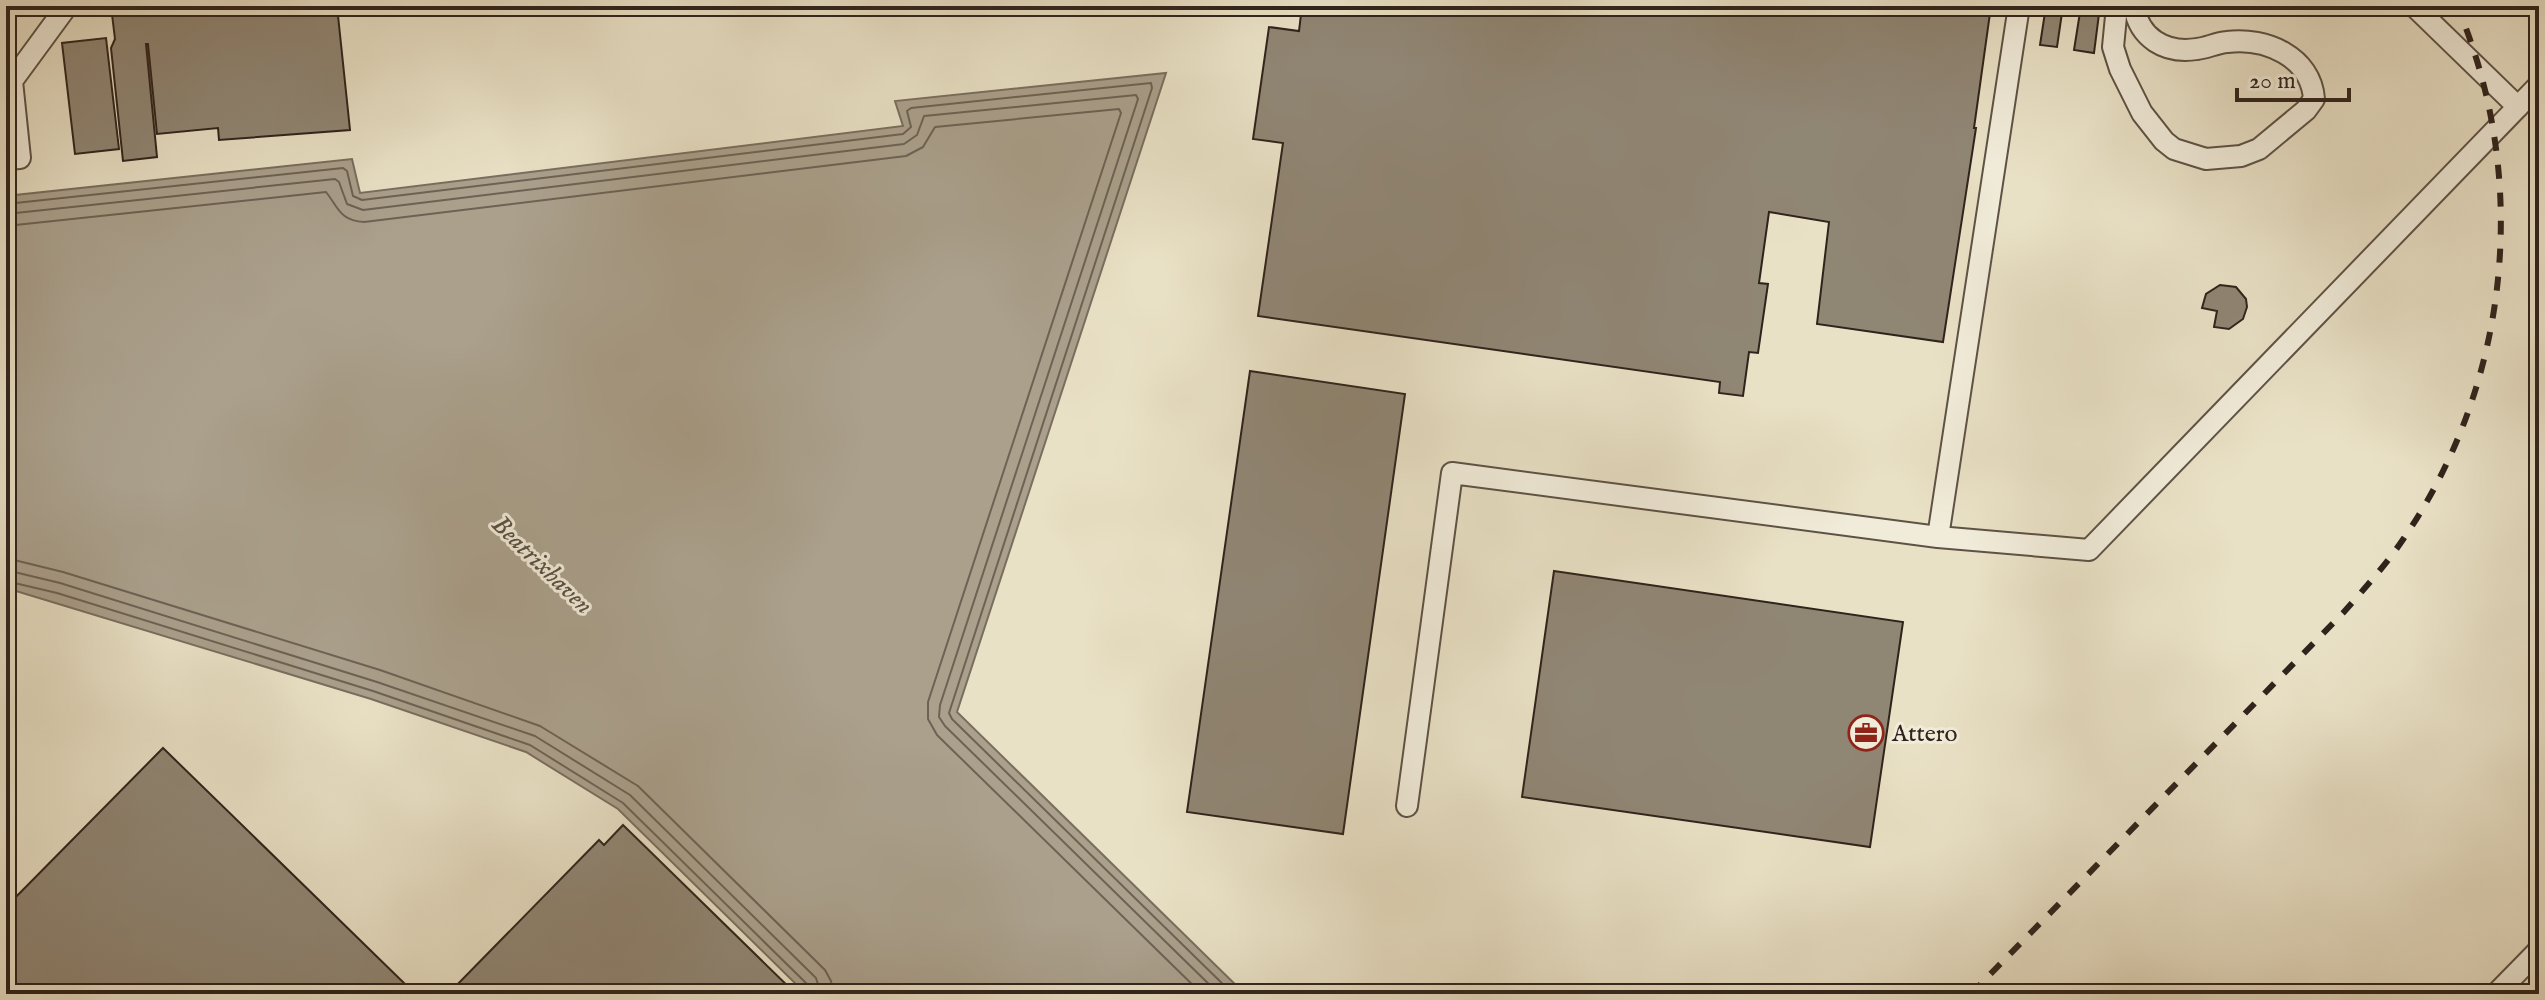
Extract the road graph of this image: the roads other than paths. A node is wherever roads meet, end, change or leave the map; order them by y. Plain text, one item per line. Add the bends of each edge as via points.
1 (67, 6) edge
2 (2019, 6) edge
3 (2117, 6) edge
4 (2134, 6) edge
5 (2414, 6) edge
6 (2539, 85) edge
7 (2518, 107) junction
8 (6, 159) edge
9 (1938, 537) junction
10 (1407, 806) dead end
11 (2539, 950) edge
12 (2496, 994) edge

1 - 8 lane via 12,81 20,158
2 - 9 lane
3 - 4 lane via 2113,47 2120,69 2142,113 2174,149 2206,159 2241,156 2259,149 2314,99 2313,86 2289,53 2227,41 2169,50 2151,39 2136,19
5 - 7 lane
6 - 7 lane
7 - 9 lane via 2089,550
9 - 10 lane via 1452,473
11 - 12 lane

